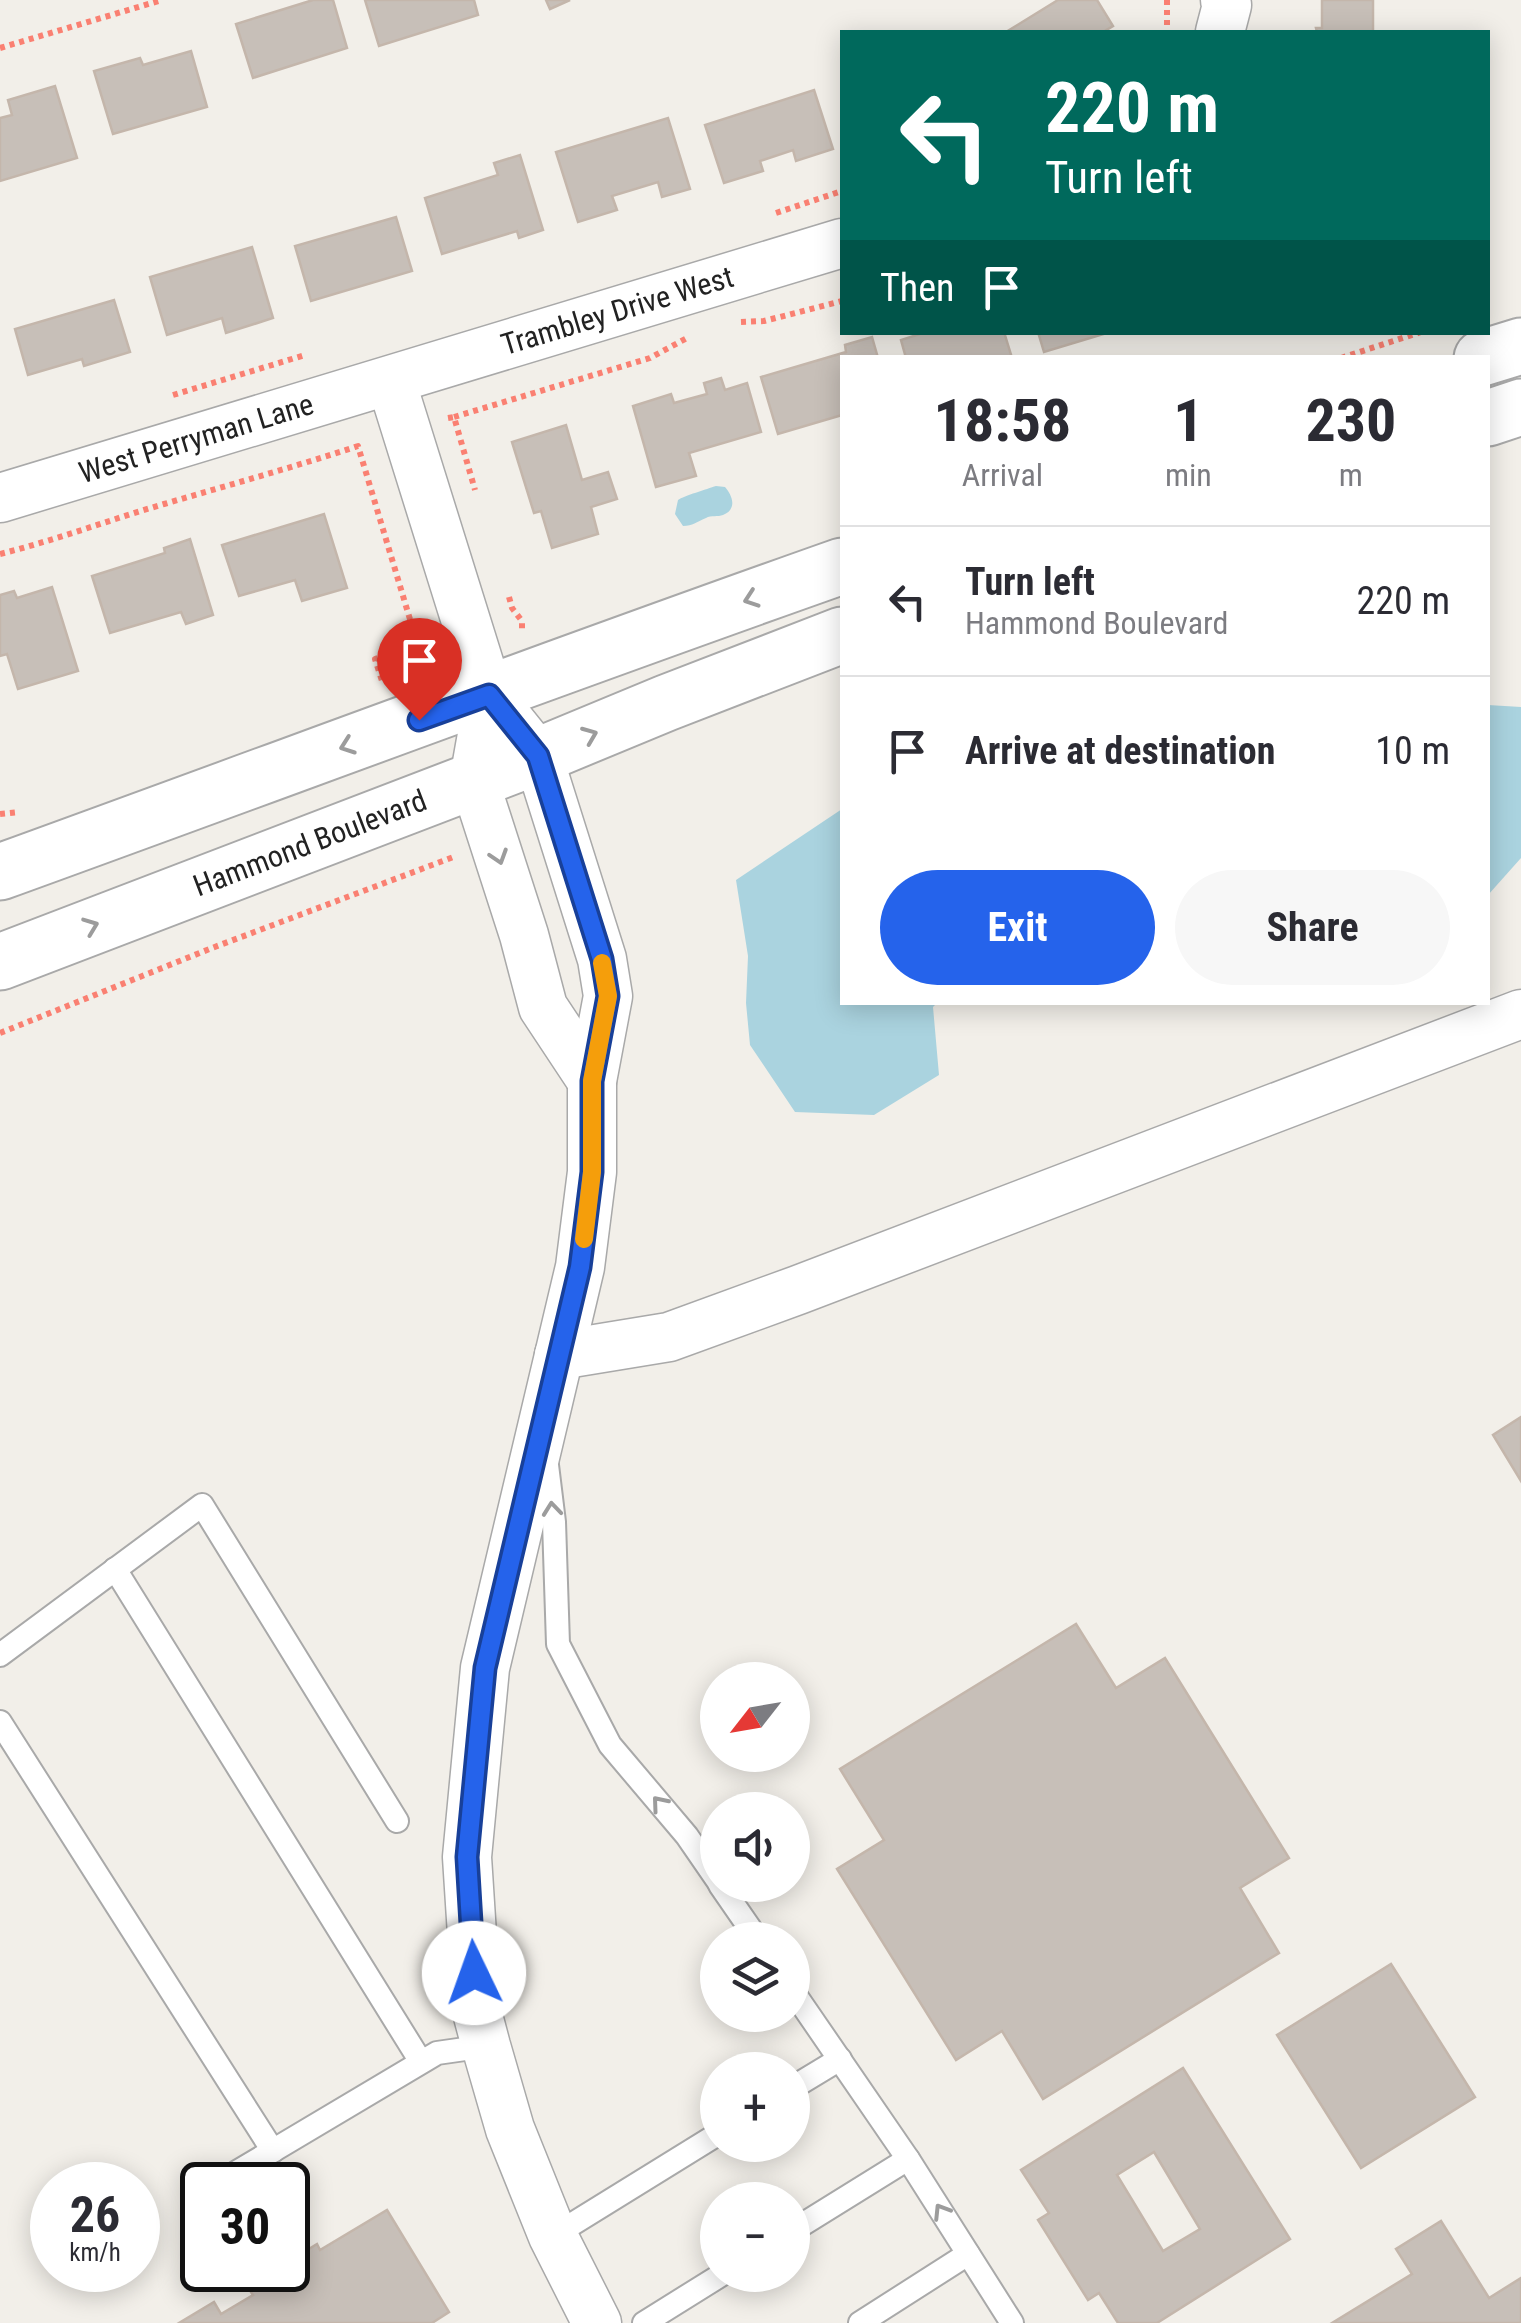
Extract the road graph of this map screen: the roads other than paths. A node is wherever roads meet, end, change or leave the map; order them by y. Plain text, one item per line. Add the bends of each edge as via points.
1 (1225, 0) edge
2 (1221, 30) edge
3 (840, 244) edge
4 (1521, 346) edge
5 (1490, 356) edge
6 (391, 381) junction
7 (1521, 407) edge
8 (1490, 417) edge
9 (0, 498) edge
10 (840, 567) edge
11 (840, 636) edge
12 (482, 674) junction
13 (538, 756) junction
14 (474, 780) junction
15 (0, 872) edge
16 (0, 962) edge
17 (1518, 1014) edge
18 (592, 1081) junction
19 (559, 1356) junction
20 (542, 1428) junction
21 (115, 1570) junction
22 (0, 1655) edge
23 (0, 1722) edge
24 (397, 1820) dead end
25 (700, 1855) edge
26 (810, 2016) edge
27 (486, 2046) junction
28 (840, 2059) junction
29 (422, 2062) junction
30 (810, 2077) edge
31 (700, 2145) edge
32 (272, 2151) junction
33 (908, 2159) junction
34 (254, 2162) edge
35 (810, 2219) edge
36 (553, 2236) junction
37 (968, 2254) junction
38 (700, 2288) edge
39 (597, 2323) edge
40 (644, 2323) edge
41 (860, 2323) edge
42 (1012, 2323) edge

1 - 2 street
3 - 6 street, Trambley Drive West
4 - 5 street
6 - 9 street, West Perryman Lane
6 - 12 street
7 - 8 street
10 -> 12 street via 640,637
13 -> 11 street, Hammond Boulevard
12 - 13 street
12 - 14 street
12 -> 15 street
13 - 14 street, Hammond Boulevard
13 - 18 street via 602,959 608,996
16 -> 14 street, Hammond Boulevard
14 -> 18 street via 543,1007
17 - 19 street via 798,1290 669,1336
18 - 19 street via 592,1172
19 - 20 street
25 -> 20 lane via 610,1745 558,1644 554,1522
20 - 27 street via 485,1668 467,1857 476,2012
21 - 22 lane
21 - 24 lane via 202,1504
21 - 29 lane
23 - 32 lane
26 - 28 lane
27 - 29 lane via 436,2053
27 - 36 street
28 - 30 lane
28 - 33 lane
29 - 32 lane
31 - 36 lane
32 - 34 lane
33 - 35 lane
37 -> 33 lane
36 - 39 street
37 - 41 lane
37 - 42 lane
38 - 40 lane

